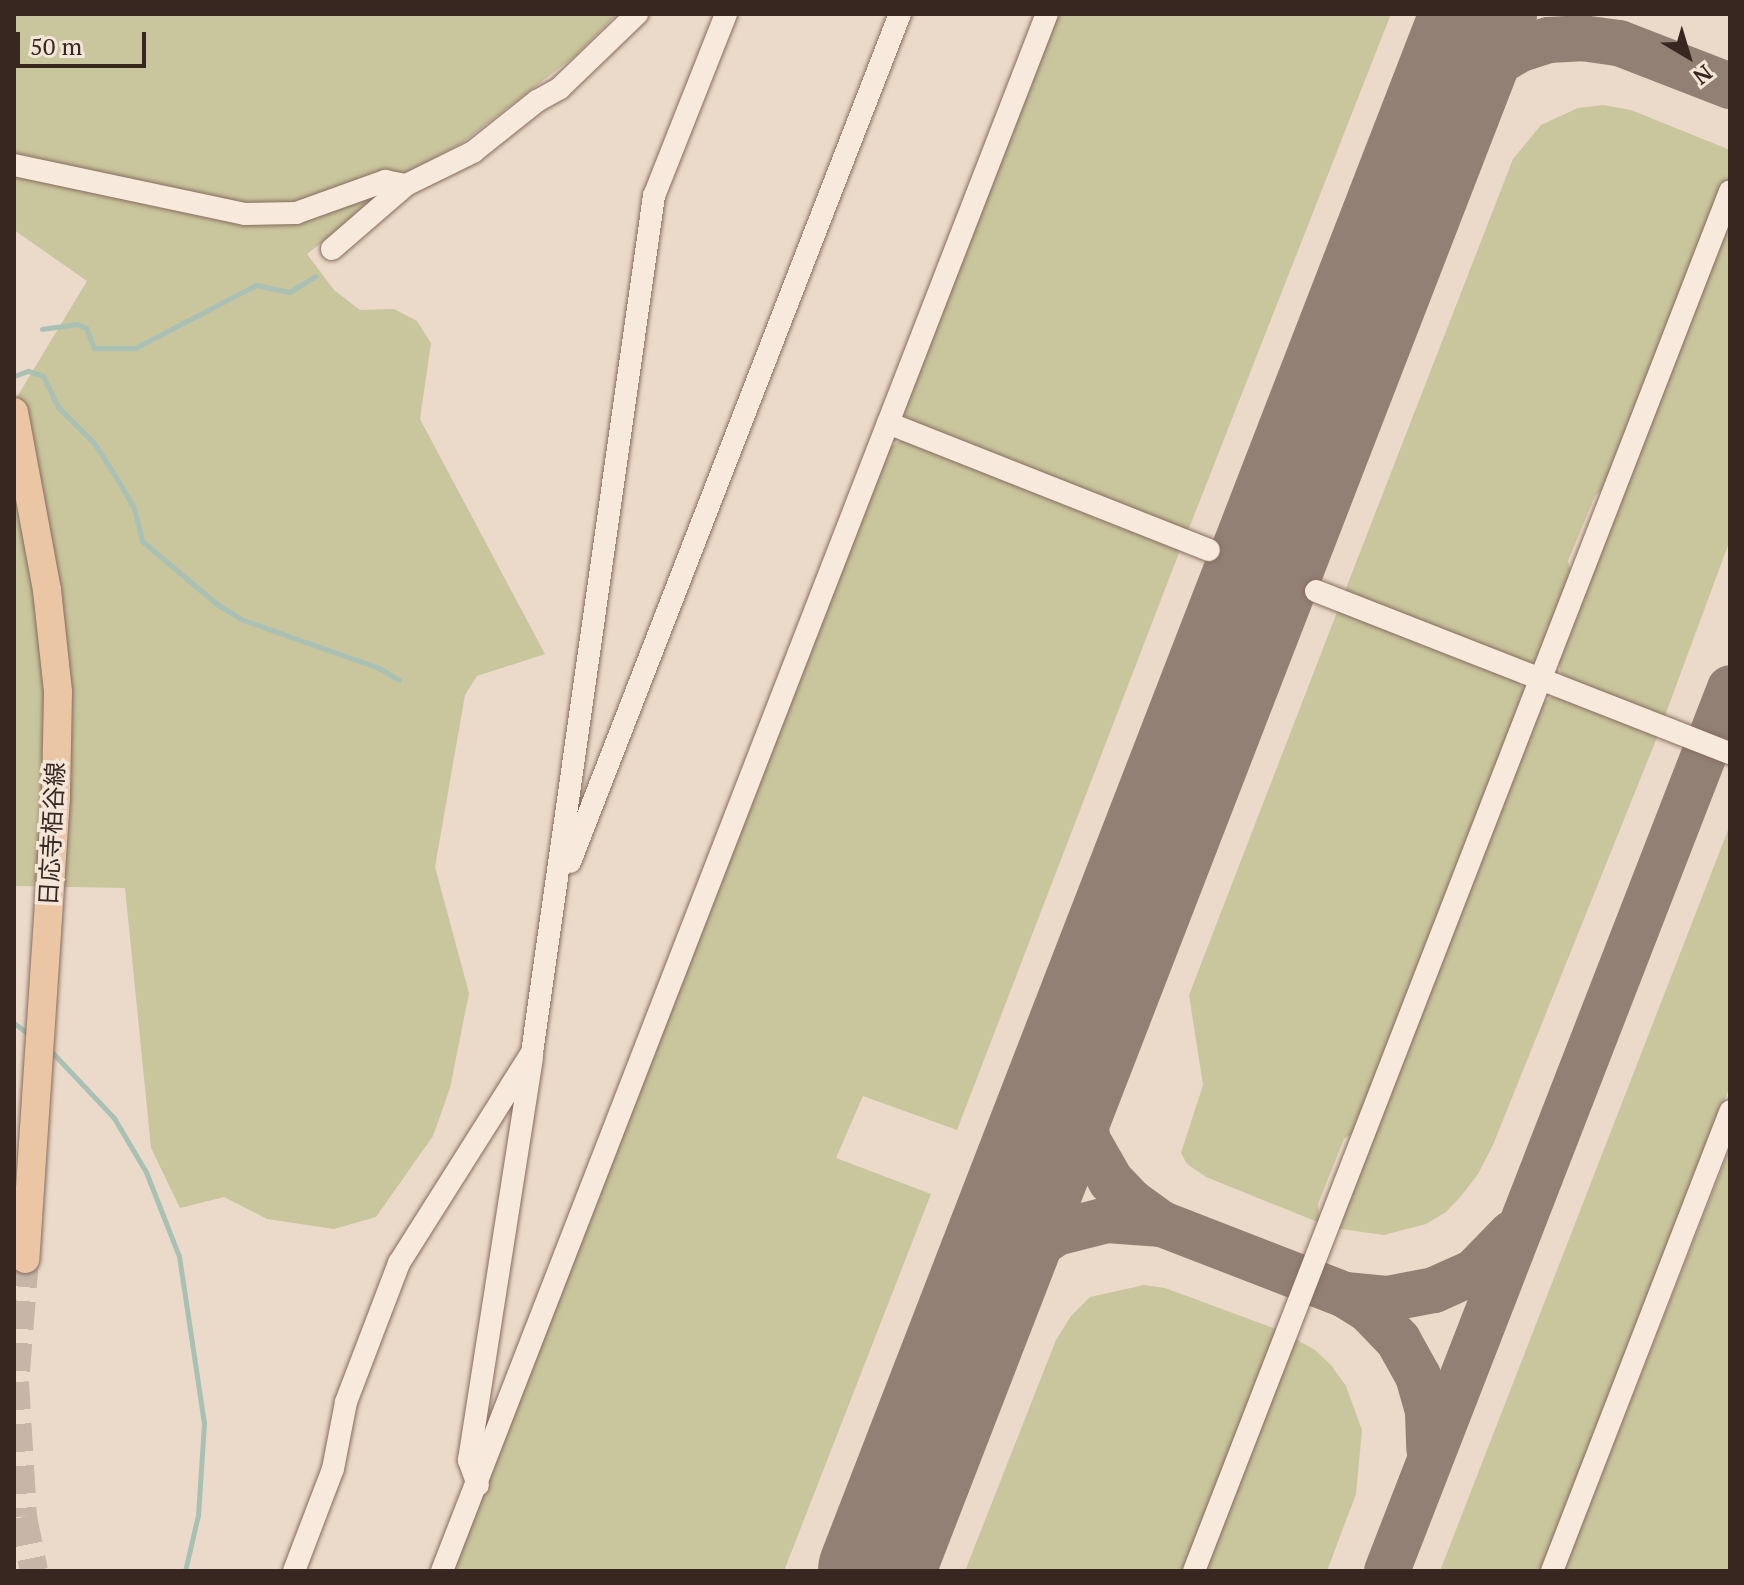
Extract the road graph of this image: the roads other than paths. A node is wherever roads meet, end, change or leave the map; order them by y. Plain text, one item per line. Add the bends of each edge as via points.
1 (637, 14) edge
2 (726, 14) edge
3 (900, 14) edge
4 (1047, 14) edge
5 (14, 165) edge
6 (406, 185) junction
7 (1730, 191) edge
8 (332, 249) dead end
9 (14, 412) edge
10 (888, 423) junction
11 (1209, 550) dead end
12 (1316, 591) dead end
13 (1541, 681) junction
14 (1730, 753) edge
15 (559, 880) junction
16 (532, 1053) junction
17 (1730, 1111) edge
18 (25, 1259) tunnel mouth
19 (478, 1485) junction
20 (294, 1571) edge
21 (442, 1571) edge
22 (1194, 1571) edge
23 (1552, 1571) edge

1 - 6 street via 560,88 473,152
2 - 15 street via 654,196
3 - 15 street via 573,857
4 - 10 street
5 - 6 street via 245,214 296,213 385,181
6 - 8 street
7 - 13 street
9 - 18 main road, 日応寺栢谷線 via 47,590 58,707
10 - 11 street
10 - 19 street
12 - 13 street
13 - 14 street
13 - 22 street
15 - 16 street
16 - 19 street via 469,1460
16 - 20 street via 399,1263 346,1402 333,1469
17 - 23 street
19 - 21 street

